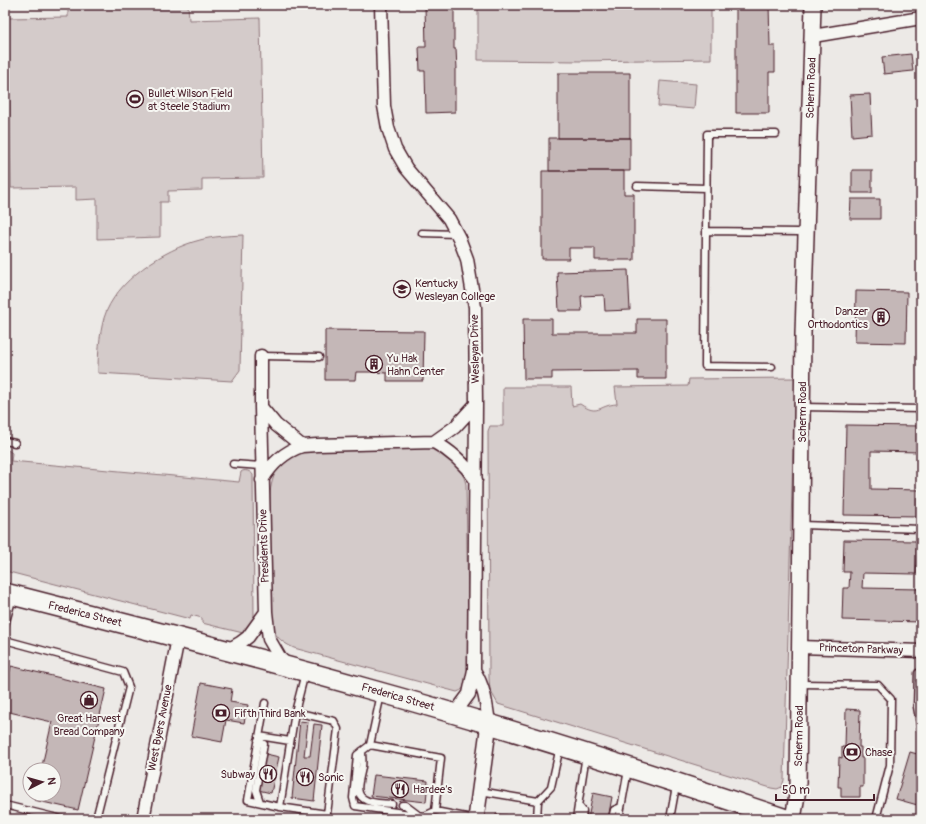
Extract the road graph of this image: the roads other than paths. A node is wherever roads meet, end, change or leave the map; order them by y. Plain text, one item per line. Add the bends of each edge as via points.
1 (381, 5) edge
2 (813, 5) edge
3 (921, 18) edge
4 (813, 36) junction
5 (776, 134) dead end
6 (637, 186) dead end
7 (706, 188) junction
8 (706, 231) junction
9 (798, 232) dead end
10 (422, 233) dead end
11 (457, 234) junction
12 (261, 356) joint
13 (319, 357) dead end
14 (772, 367) dead end
15 (476, 404) junction
16 (261, 407) junction
17 (802, 407) junction
18 (921, 409) edge
19 (5, 442) edge
20 (434, 442) junction
21 (15, 443) dead end
22 (302, 446) junction
23 (233, 464) dead end
24 (262, 466) junction
25 (262, 480) junction
26 (476, 480) junction
27 (802, 525) junction
28 (921, 529) edge
29 (9, 594) edge
30 (266, 612) junction
31 (5, 624) edge
32 (178, 638) junction
33 (5, 640) edge
34 (800, 647) junction
35 (226, 650) junction
36 (921, 651) edge
37 (297, 669) junction
38 (474, 670) junction
39 (921, 673) edge
40 (800, 684) junction
41 (382, 692) junction
42 (265, 703) dead end
43 (295, 712) junction
44 (455, 714) junction
45 (489, 723) junction
46 (921, 730) edge
47 (258, 738) junction
48 (290, 741) junction
49 (370, 745) junction
50 (560, 745) junction
51 (362, 751) junction
52 (586, 754) junction
53 (629, 766) junction
54 (677, 782) junction
55 (480, 791) junction
56 (538, 801) junction
57 (260, 802) junction
58 (392, 804) dead end
59 (5, 805) edge
60 (402, 805) dead end
61 (578, 805) junction
62 (280, 807) junction
63 (621, 807) junction
64 (435, 811) junction
65 (418, 815) junction
66 (62, 819) edge
67 (96, 819) edge
68 (143, 819) edge
69 (476, 819) edge
70 (537, 819) edge
71 (576, 819) edge
72 (582, 819) edge
73 (612, 819) edge
74 (619, 819) edge
75 (670, 819) edge
76 (786, 819) edge
77 (793, 819) edge
78 (876, 819) edge

1 - 11 street, Wesleyan Drive via 384,106 388,128 395,149 406,168 449,219
2 - 4 street, Scherm Road
3 - 4 street
4 - 17 street, Scherm Road
5 - 7 lane via 707,134
6 - 7 lane
7 - 8 lane
8 - 9 lane
8 - 14 lane via 705,366
10 - 11 lane
11 - 15 street, Wesleyan Drive via 467,259 475,307
12 - 13 lane
12 - 16 street, Presidents Drive
15 - 20 street via 455,427
15 - 26 street, Wesleyan Drive
16 - 22 street via 276,426
16 - 24 street, Presidents Drive
17 - 18 lane
17 - 27 street, Scherm Road
19 - 21 lane
20 - 22 street
20 - 26 street via 455,456
22 - 25 street via 278,458
23 - 24 lane
24 - 25 street, Presidents Drive
25 - 30 street, Presidents Drive
26 - 38 street, Wesleyan Drive
27 - 28 lane
27 - 34 street, Scherm Road
29 - 31 lane
29 - 32 main road, Frederica Street
30 - 35 street via 248,637
30 - 37 street, Presidents Drive via 269,639 280,658
32 - 35 main road, Frederica Street
32 - 68 street, West Byers Avenue
33 - 67 lane via 123,672 129,687
34 - 36 street, Princeton Parkway
34 - 40 street, Scherm Road
35 - 37 main road, Frederica Street
37 - 41 main road, Frederica Street
37 - 43 lane
38 - 44 street, Wesleyan Drive via 469,694
38 - 45 street, Wesleyan Drive via 485,694
39 - 46 lane via 918,673 917,707
40 - 77 street, Scherm Road via 798,789
40 - 78 lane via 878,685 891,699 890,765
41 - 44 main road, Frederica Street
41 - 49 lane
42 - 47 lane
43 - 48 lane
43 - 62 lane via 334,721 338,728 326,814
44 - 45 main road, Frederica Street
45 - 50 main road, Frederica Street
45 - 55 street
47 - 48 lane
47 - 57 lane via 264,744 256,790
47 - 57 lane via 248,800
48 - 62 lane
49 - 51 lane
49 - 64 lane via 441,758
50 - 52 main road, Frederica Street
50 - 56 lane via 551,787
51 - 58 lane via 359,794 371,802
51 - 65 lane via 357,755 353,798 355,806
52 - 53 main road, Frederica Street
52 - 61 lane
53 - 54 main road, Frederica Street
53 - 63 lane
54 - 75 lane
54 - 76 main road, Frederica Street
55 - 56 lane
55 - 69 street
56 - 70 lane
57 - 62 lane
59 - 66 lane
60 - 65 lane
61 - 71 lane
61 - 72 lane via 583,811
63 - 73 lane via 614,810
63 - 74 lane
64 - 65 lane via 424,816
64 - 69 lane

